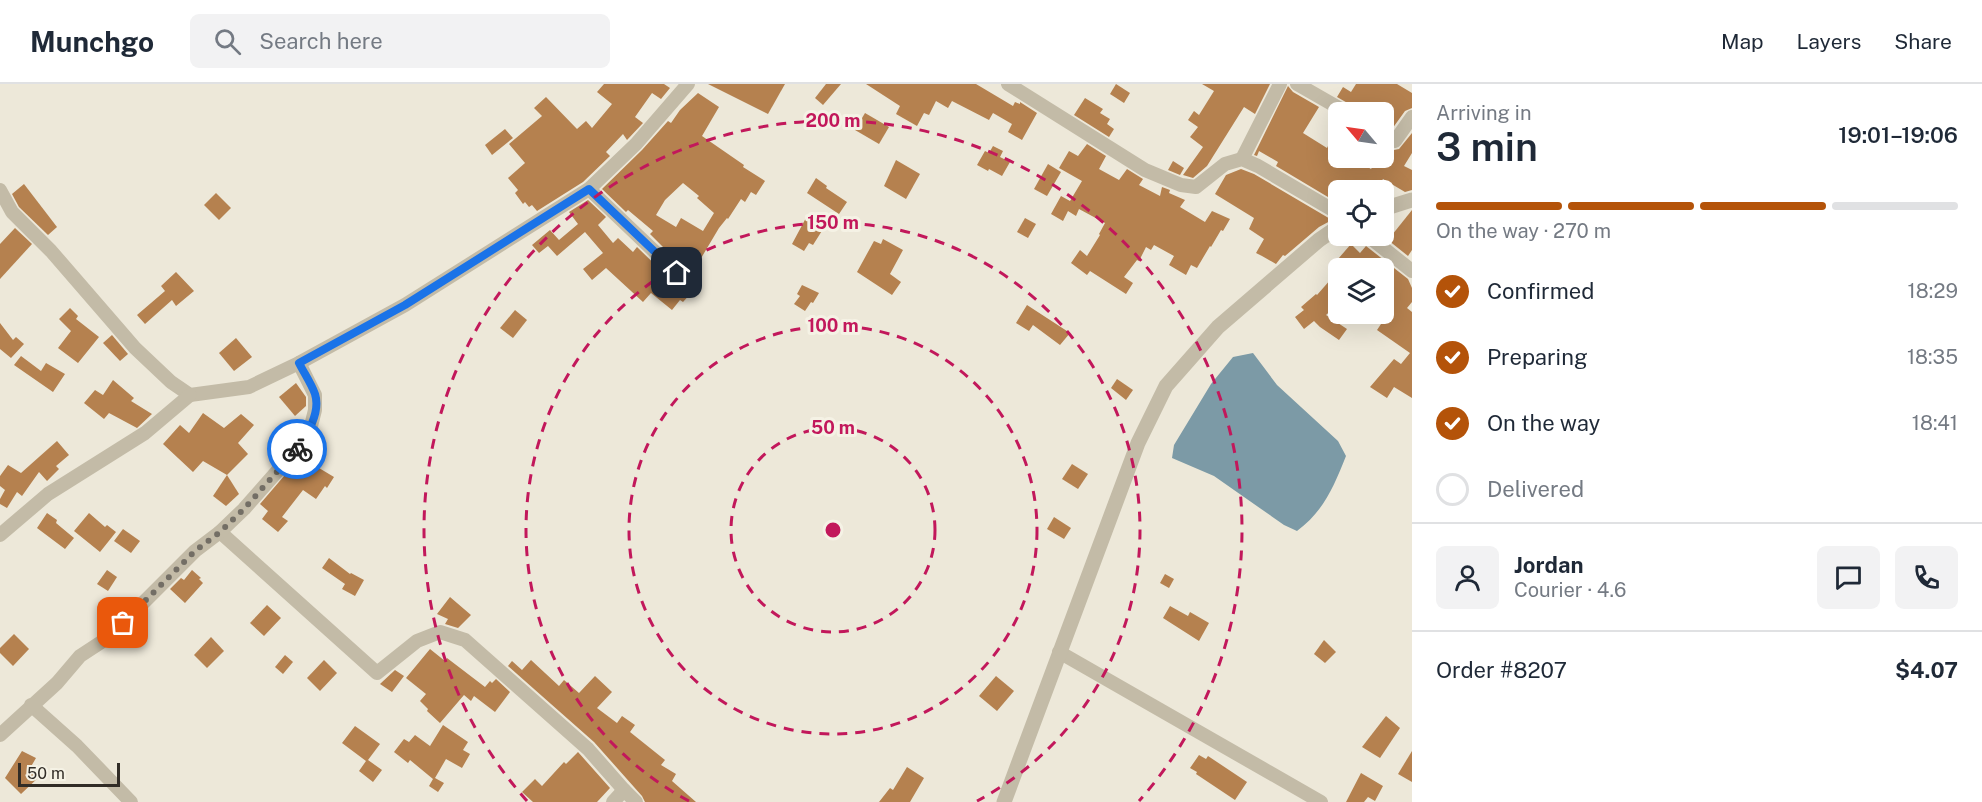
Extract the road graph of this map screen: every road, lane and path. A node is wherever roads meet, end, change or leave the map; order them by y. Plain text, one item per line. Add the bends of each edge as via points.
1 (688, 84) edge
2 (1008, 84) edge
3 (1281, 84) edge
4 (1297, 84) edge
5 (1328, 102) edge
6 (1412, 117) edge
7 (1394, 140) edge
8 (1242, 159) junction
9 (589, 189) junction
10 (0, 190) edge
11 (1412, 200) edge
12 (1394, 206) edge
13 (1328, 207) edge
14 (1328, 234) edge
15 (1381, 246) edge
16 (1412, 271) edge
17 (677, 273) dead end
18 (299, 363) junction
19 (190, 395) junction
20 (220, 532) junction
21 (0, 535) edge
22 (1059, 652) junction
23 (31, 705) junction
24 (0, 735) edge
25 (624, 790) junction
26 (130, 802) edge
27 (613, 802) edge
28 (636, 802) edge
29 (1004, 802) edge
30 (1322, 802) edge

1 - 9 street via 636,144
2 - 8 street via 1144,170 1181,185 1196,187 1225,164
3 - 8 street
4 - 5 street
6 - 7 street
8 - 13 street
9 - 17 street
9 - 18 street via 405,305
10 - 19 street via 12,212 135,348
11 - 12 street
14 - 22 street via 1218,327 1166,386 1138,443
15 - 16 street
18 - 19 street via 249,387
18 - 20 street via 315,395 310,430
19 - 21 street via 145,433 48,494
20 - 23 street via 195,551 109,637 80,656
20 - 25 street via 377,673 417,641 440,632 465,639 588,749
22 - 29 street
22 - 30 street
23 - 24 street
23 - 26 street
25 - 27 street
25 - 28 street

